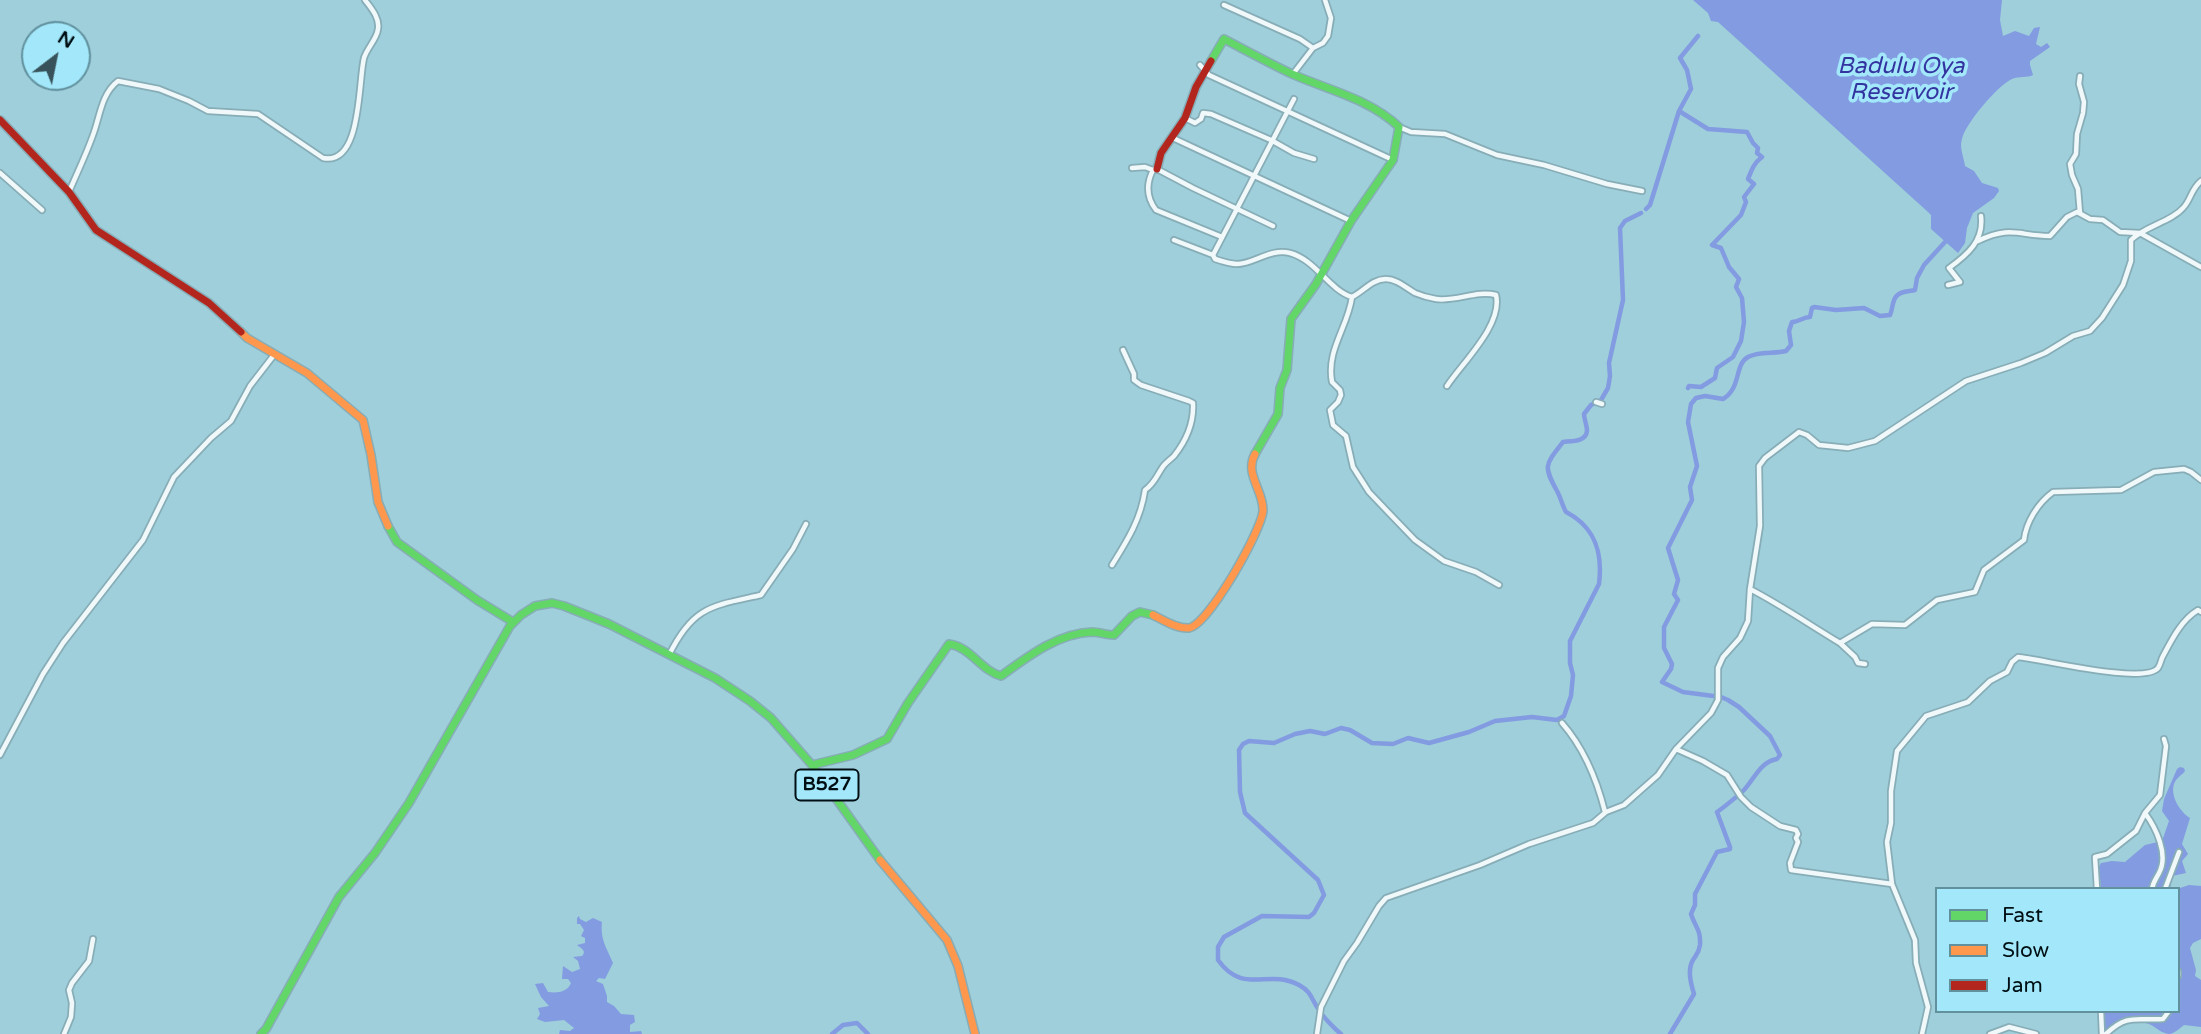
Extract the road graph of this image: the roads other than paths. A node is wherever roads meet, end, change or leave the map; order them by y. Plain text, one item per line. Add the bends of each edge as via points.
1 (365, 0) edge
2 (1325, 0) edge
3 (1224, 5) dead end
4 (1313, 48) junction
5 (1200, 65) dead end
6 (1205, 72) junction
7 (1292, 75) junction
8 (2080, 76) dead end
9 (1294, 99) dead end
10 (1288, 111) junction
11 (1185, 118) junction
12 (0, 120) edge
13 (1399, 127) junction
14 (1173, 138) junction
15 (1271, 140) junction
16 (1314, 159) dead end
17 (1393, 160) junction
18 (1132, 167) dead end
19 (1155, 169) junction
20 (0, 173) edge
21 (1255, 176) junction
22 (2201, 181) edge
23 (1642, 191) dead end
24 (69, 192) junction
25 (1238, 208) junction
26 (42, 210) dead end
27 (2080, 213) junction
28 (1981, 216) dead end
29 (1351, 221) junction
30 (1273, 226) dead end
31 (2140, 233) junction
32 (1223, 237) junction
33 (1174, 240) dead end
34 (1978, 241) junction
35 (1213, 255) junction
36 (2201, 267) edge
37 (1321, 273) junction
38 (1948, 285) dead end
39 (1352, 297) junction
40 (1123, 350) dead end
41 (274, 355) junction
42 (1447, 386) dead end
43 (2201, 480) edge
44 (806, 524) dead end
45 (1112, 565) dead end
46 (1499, 585) dead end
47 (1750, 589) junction
48 (2201, 612) edge
49 (513, 622) junction
50 (1840, 643) junction
51 (670, 655) junction
52 (1864, 664) dead end
53 (1562, 723) dead end
54 (2164, 739) dead end
55 (1676, 749) junction
56 (0, 755) edge
57 (812, 765) junction
58 (1606, 812) junction
59 (2145, 813) junction
60 (2179, 852) dead end
61 (1892, 884) junction
62 (2097, 887) edge
63 (2153, 887) edge
64 (2166, 887) edge
65 (93, 939) dead end
66 (2101, 1013) edge
67 (2168, 1013) edge
68 (64, 1034) edge
69 (261, 1034) edge
70 (975, 1034) edge
71 (1318, 1034) edge
72 (1922, 1034) edge
73 (1990, 1034) edge
74 (2036, 1034) edge
75 (2104, 1034) edge

1 - 24 street via 378,21 378,31 365,56 352,136 339,156 323,158 258,114 208,111 159,89 118,81 97,114
2 - 4 street via 1330,28 1323,43
3 - 4 street
4 - 7 street
5 - 6 street
6 - 7 street via 1224,39
6 - 10 street
6 - 11 street
7 - 13 street via 1370,107
8 - 27 street via 2084,107 2070,164
9 - 10 street
10 - 15 street
10 - 17 street
11 - 14 street
11 - 15 street via 1195,123 1205,112
12 - 24 street
13 - 17 street
13 - 23 street via 1445,134 1496,155
14 - 19 street
14 - 21 street
15 - 16 street
15 - 21 street
17 - 29 street
18 - 19 street
19 - 25 street
19 - 32 street via 1148,191 1156,210
20 - 26 street
21 - 25 street
21 - 29 street
22 - 31 street via 2181,211
24 - 41 street via 96,230 209,303 247,338
25 - 30 street
25 - 32 street
27 - 31 street via 2123,233
27 - 34 street via 2067,217 2050,236 2009,231
28 - 34 street
29 - 37 street
31 - 36 street
31 - 47 street via 2130,244 2131,261 2123,285 2090,331 2021,363 1966,381 1875,441 1848,448 1819,445 1799,432 1765,458 1759,466 1759,538
32 - 35 street
33 - 35 street
34 - 38 street via 1949,268 1960,282
35 - 37 street via 1237,264 1271,253 1290,253
37 - 39 street
37 - 57 street via 1291,319 1278,414 1252,460 1263,506 1260,525 1243,560 1200,623 1176,626 1140,612 1114,635 1090,632 1057,640 1001,676 962,647 949,645 887,738 853,755
39 - 42 street via 1384,279 1443,300 1496,295 1499,304 1492,321
39 - 46 street via 1330,364 1332,382 1341,395 1330,410 1333,425 1346,436 1353,467 1369,492 1415,540 1444,561
40 - 45 street via 1134,380 1193,403 1194,413 1174,456 1145,491 1143,507
41 - 49 street via 307,373 363,420 378,502 397,542
41 - 56 street via 231,421 174,477 143,540 62,643
43 - 50 street via 2184,469 2154,472 2121,490 2053,492 2026,525 2024,540 1984,569 1975,592 1937,600 1905,625 1872,624
44 - 51 street via 761,595 707,609 685,626
47 - 50 street
47 - 55 street via 1745,631 1718,668 1718,699 1711,713
48 - 61 street via 2193,613 2178,630 2157,669 2149,673 2092,670 2018,657 2007,673 1990,681 1968,702 1926,716 1897,751 1886,842
49 - 51 street, B527 via 530,608 558,604
49 - 69 street, B527 via 409,803 339,897
50 - 52 street
51 - 57 street, B527 via 750,701 785,732
53 - 58 street via 1583,753
54 - 59 street via 2160,795
55 - 58 street via 1641,792
55 - 61 street via 1727,775 1751,807 1796,831 1791,870
57 - 70 street, B527 via 885,867 947,940
58 - 71 street via 1593,822 1386,898 1344,961 1320,1011
59 - 62 street via 2136,831 2095,857
59 - 63 street via 2163,853
60 - 64 street
61 - 72 street via 1915,940 1916,963 1925,990 1928,1007
65 - 68 street via 89,961 69,990 71,1017
66 - 75 street
67 - 75 street via 2164,1019 2132,1018
73 - 74 street via 2010,1027

